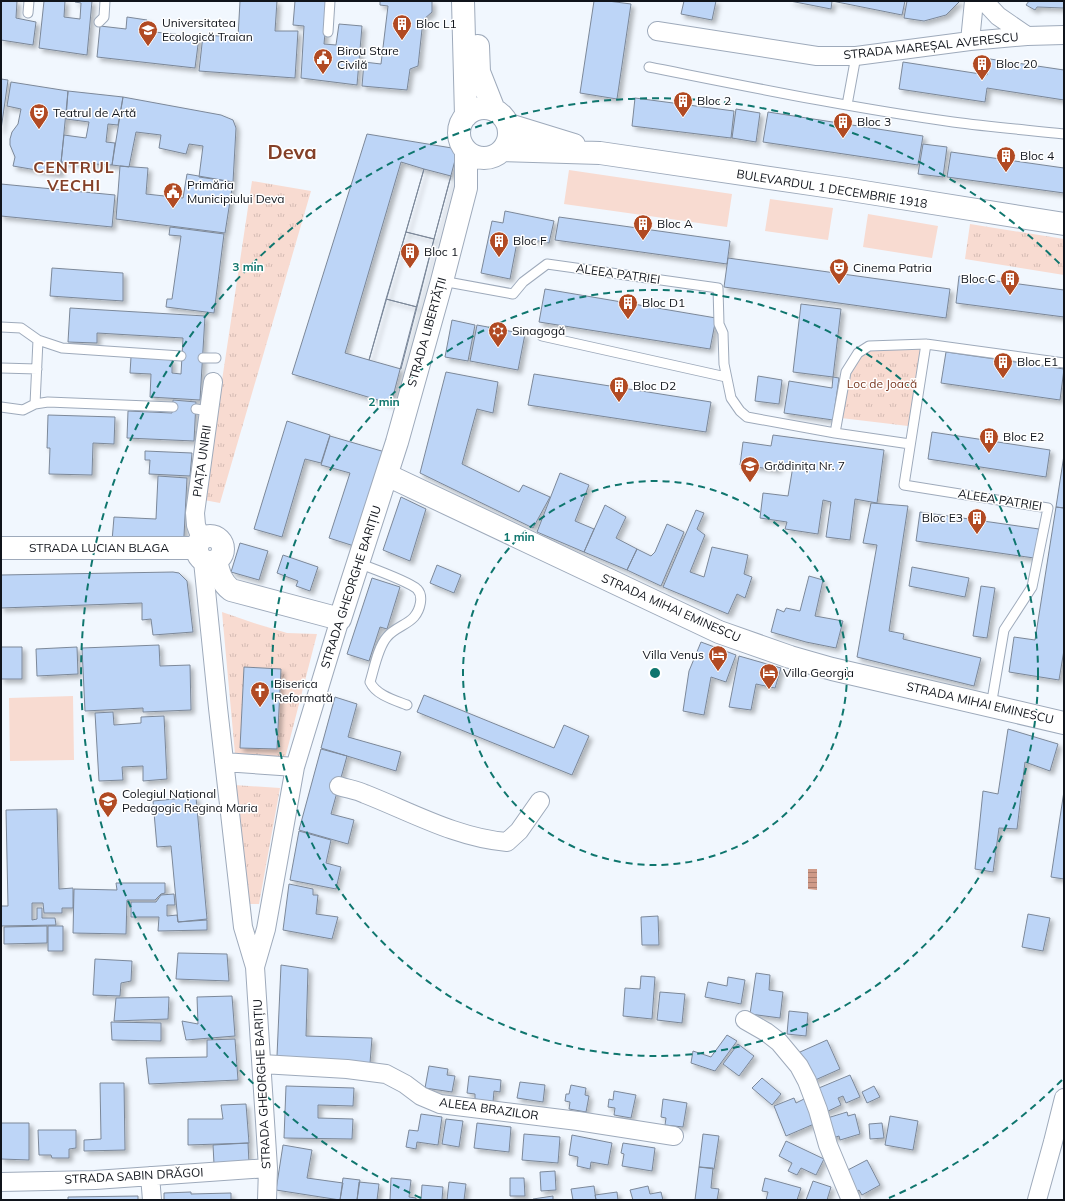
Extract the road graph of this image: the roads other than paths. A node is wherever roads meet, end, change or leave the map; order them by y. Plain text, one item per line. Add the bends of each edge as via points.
1 (29, 1) edge
2 (105, 1) edge
3 (330, 1) edge
4 (463, 1) edge
5 (478, 1) edge
6 (974, 1) edge
7 (984, 1) edge
8 (28, 13) dead end
9 (99, 22) dead end
10 (657, 31) dead end
11 (328, 32) dead end
12 (1064, 35) edge
13 (1027, 36) junction
14 (970, 41) junction
15 (856, 56) junction
16 (650, 67) dead end
17 (847, 105) junction
18 (466, 116) junction
19 (501, 117) junction
20 (1064, 134) edge
21 (466, 151) junction
22 (600, 153) junction
23 (494, 154) junction
24 (466, 188) junction
25 (1064, 224) edge
26 (442, 281) junction
27 (1, 327) edge
28 (542, 336) dead end
29 (38, 340) junction
30 (926, 344) junction
31 (181, 356) dead end
32 (203, 358) dead end
33 (216, 358) dead end
34 (1064, 363) edge
35 (1, 368) edge
36 (37, 369) junction
37 (726, 377) junction
38 (213, 382) dead end
39 (35, 404) junction
40 (1, 407) edge
41 (173, 408) dead end
42 (835, 433) junction
43 (910, 444) junction
44 (387, 475) junction
45 (1, 548) edge
46 (204, 552) junction
47 (358, 563) junction
48 (340, 619) junction
49 (406, 705) dead end
50 (991, 706) junction
51 (1064, 723) edge
52 (224, 762) junction
53 (295, 767) junction
54 (339, 786) dead end
55 (540, 801) dead end
56 (255, 967) junction
57 (745, 1020) dead end
58 (262, 1064) junction
59 (1064, 1098) edge
60 (674, 1136) dead end
61 (1053, 1142) junction
62 (1064, 1157) edge
63 (268, 1168) junction
64 (150, 1176) junction
65 (1, 1182) edge
66 (152, 1200) edge
67 (267, 1200) edge
68 (851, 1200) edge
69 (1037, 1200) edge

1 - 8 lane
2 - 9 lane via 104,18
3 - 11 lane
4 - 18 street
5 - 19 street via 479,72
6 - 14 street
7 - 13 street via 998,16
10 - 15 street, STRADA MAREȘAL AVERESCU via 817,56
12 - 13 street, STRADA MAREȘAL AVERESCU
13 - 14 street, STRADA MAREȘAL AVERESCU
14 - 15 street, STRADA MAREȘAL AVERESCU
15 - 17 lane
16 - 17 lane
17 - 20 lane via 953,122
18 - 19 street via 479,108 486,108
18 - 21 street via 459,130
19 - 22 street
19 - 23 street via 509,138
21 - 23 street via 477,158
21 - 24 street, STRADA LIBERTĂȚII
22 - 23 street
22 - 25 street, BULEVARDUL 1 DECEMBRIE 1918
23 - 24 street, STRADA LIBERTĂȚII
24 - 26 street, STRADA LIBERTĂȚII
26 - 37 lane, ALEEA PATRIEI via 514,294 523,282 548,264 718,288 719,324 723,333
26 - 44 street, STRADA LIBERTĂȚII
27 - 29 lane via 21,328
28 - 37 lane
29 - 31 lane via 62,348
29 - 36 lane
30 - 34 lane
30 - 42 lane via 869,346 858,353 846,372
30 - 43 lane, ALEEA PATRIEI
32 - 33 lane
35 - 36 lane
36 - 39 lane
37 - 42 lane, ALEEA PATRIEI via 731,398 747,417
38 - 46 street, PIAȚA UNIRII via 202,410 195,513
39 - 40 lane via 23,410
39 - 41 lane via 48,402
42 - 43 lane, ALEEA PATRIEI
43 - 50 lane, ALEEA PATRIEI via 904,485 1048,508 1032,587 1004,630
44 - 47 street, STRADA GHEORGHE BARIȚIU
44 - 50 street, STRADA MIHAI EMINESCU via 719,632 790,657
45 - 46 street, STRADA LUCIAN BLAGA
46 - 48 street via 232,590
46 - 52 street, STRADA GHEORGHE BARIȚIU
47 - 48 street, STRADA GHEORGHE BARIȚIU
47 - 49 lane via 418,589 421,598 418,610 408,622 384,640 370,682 378,692
48 - 53 street, STRADA GHEORGHE BARIȚIU
50 - 51 street, STRADA MIHAI EMINESCU
52 - 53 street
52 - 56 street, STRADA GHEORGHE BARIȚIU via 243,928
53 - 56 street, STRADA GHEORGHE BARIȚIU via 266,929
54 - 55 street via 364,793 427,820 487,840 507,842 519,831
56 - 58 street, STRADA GHEORGHE BARIȚIU
57 - 68 street via 779,1042 808,1081 828,1145
58 - 60 street, ALEEA BRAZILOR via 386,1074 421,1096 440,1104
58 - 63 street, STRADA GHEORGHE BARIȚIU
59 - 61 street
61 - 62 street
61 - 69 street
63 - 64 street, STRADA SABIN DRĂGOI
63 - 67 street, STRADA GHEORGHE BARIȚIU
64 - 65 street, STRADA SABIN DRĂGOI
64 - 66 street

